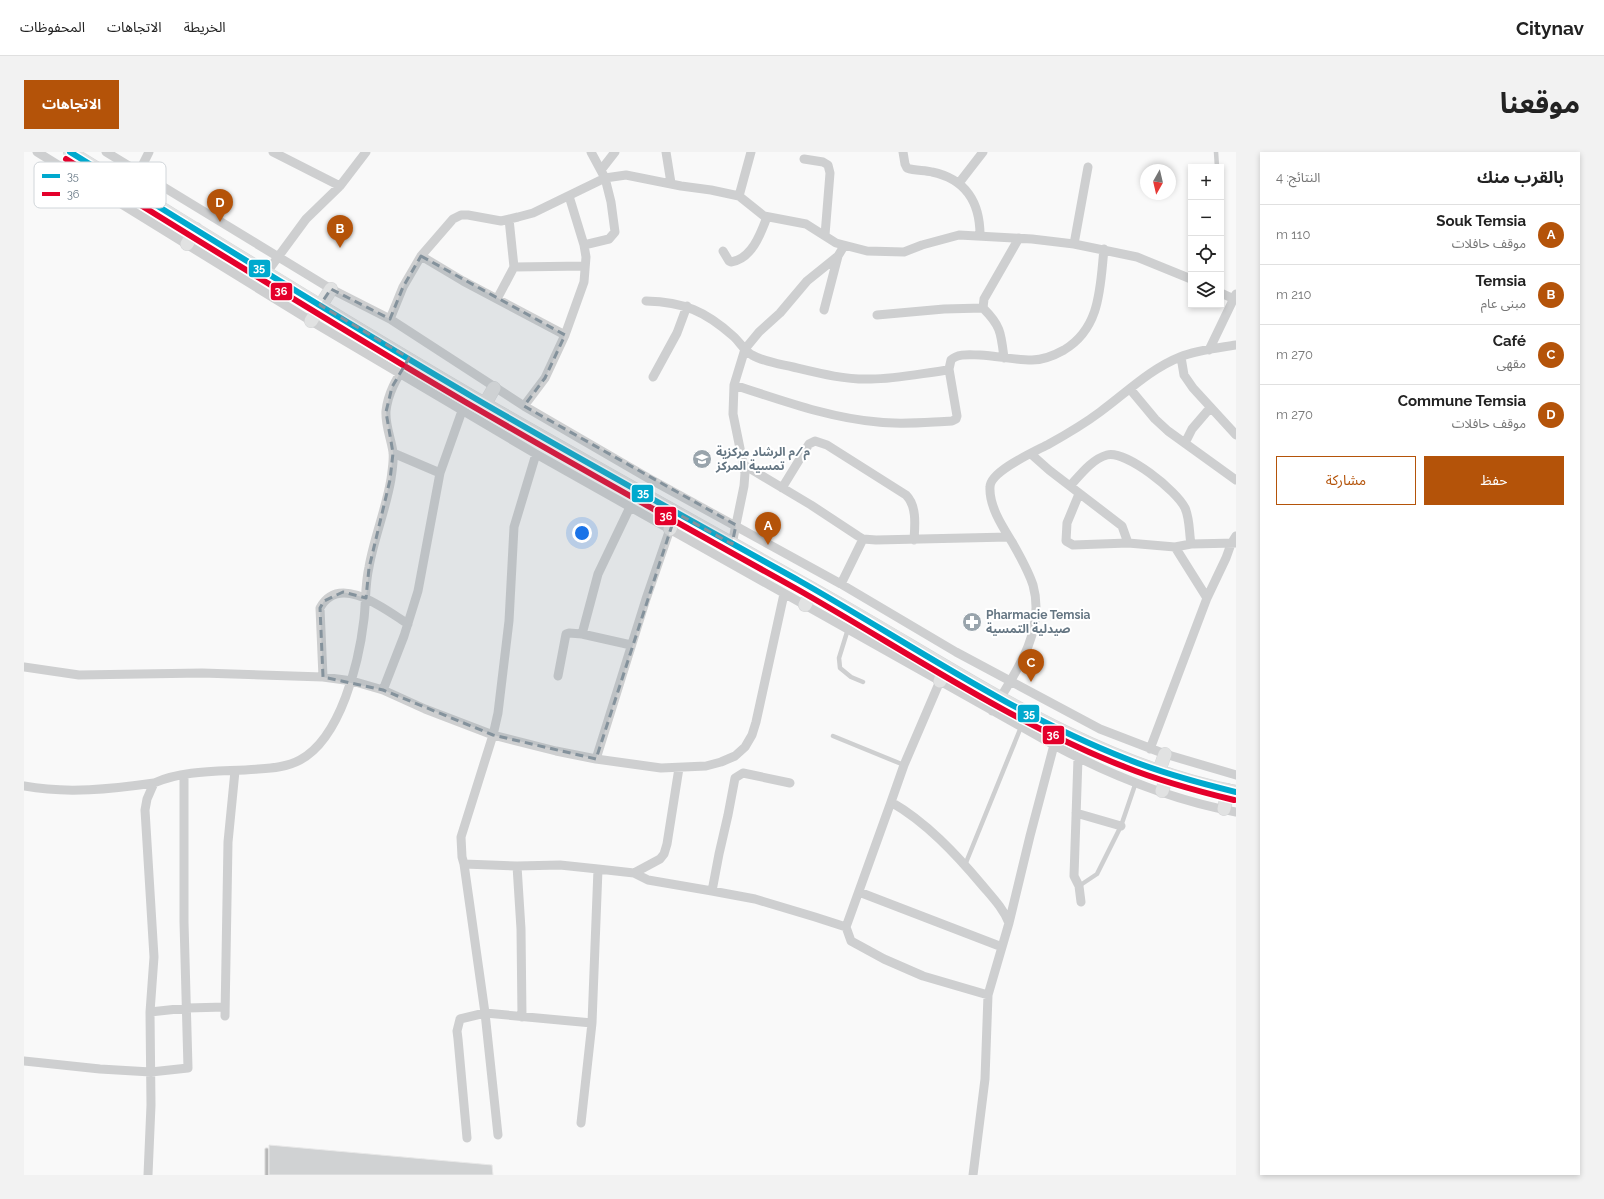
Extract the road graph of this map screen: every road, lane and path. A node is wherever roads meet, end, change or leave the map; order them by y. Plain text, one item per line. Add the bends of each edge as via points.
1 (37, 152) edge
2 (70, 152) edge
3 (106, 152) edge
4 (150, 152) edge
5 (273, 152) edge
6 (366, 152) edge
7 (591, 152) edge
8 (615, 152) edge
9 (666, 152) edge
10 (751, 152) edge
11 (903, 152) edge
12 (983, 152) edge
13 (1216, 152) edge
14 (804, 158) dead end
15 (53, 162) edge
16 (86, 162) edge
17 (122, 162) edge
18 (144, 162) edge
19 (1217, 164) edge
20 (1088, 167) dead end
21 (603, 174) junction
22 (671, 183) junction
23 (959, 183) junction
24 (340, 186) junction
25 (166, 189) edge
26 (569, 196) junction
27 (739, 196) junction
28 (128, 208) edge
29 (162, 208) edge
30 (767, 217) junction
31 (509, 219) junction
32 (196, 229) junction
33 (825, 235) junction
34 (980, 235) junction
35 (1019, 238) junction
36 (186, 244) junction
37 (1074, 244) junction
38 (584, 245) junction
39 (844, 246) junction
40 (1104, 249) junction
41 (723, 251) dead end
42 (421, 256) junction
43 (838, 256) junction
44 (278, 257) junction
45 (585, 266) junction
46 (514, 267) junction
47 (267, 272) junction
48 (1188, 278) edge
49 (331, 289) junction
50 (1224, 293) edge
51 (1235, 298) edge
52 (497, 299) junction
53 (646, 301) dead end
54 (320, 305) junction
55 (687, 306) junction
56 (983, 308) junction
57 (824, 310) dead end
58 (877, 315) dead end
59 (390, 320) junction
60 (310, 321) junction
61 (565, 335) junction
62 (1236, 345) edge
63 (745, 349) junction
64 (1209, 350) junction
65 (1181, 357) junction
66 (409, 358) junction
67 (1004, 358) junction
68 (949, 370) junction
69 (399, 374) junction
70 (653, 377) dead end
71 (734, 385) junction
72 (494, 388) junction
73 (1130, 389) junction
74 (468, 394) junction
75 (485, 404) junction
76 (524, 406) junction
77 (1210, 408) junction
78 (462, 410) junction
79 (1236, 435) edge
80 (1185, 444) junction
81 (393, 453) junction
82 (536, 454) junction
83 (1031, 454) junction
84 (744, 465) junction
85 (440, 473) junction
86 (1236, 480) edge
87 (1070, 486) junction
88 (782, 488) junction
89 (1079, 494) junction
90 (630, 507) junction
91 (676, 512) junction
92 (736, 525) junction
93 (670, 529) junction
94 (1009, 537) junction
95 (862, 539) junction
96 (914, 540) junction
97 (1234, 541) edge
98 (1128, 543) junction
99 (732, 544) junction
100 (1191, 544) junction
101 (1175, 547) junction
102 (841, 584) junction
103 (813, 589) junction
104 (784, 594) junction
105 (366, 598) junction
106 (1207, 598) junction
107 (805, 605) junction
108 (408, 624) junction
109 (848, 630) junction
110 (582, 634) junction
111 (631, 645) junction
112 (24, 667) edge
113 (946, 667) junction
114 (558, 676) dead end
115 (323, 677) junction
116 (352, 681) junction
117 (940, 681) junction
118 (1010, 681) junction
119 (863, 682) dead end
120 (383, 690) junction
121 (1000, 698) junction
122 (992, 711) junction
123 (1021, 727) junction
124 (493, 735) junction
125 (832, 736) dead end
126 (1054, 745) junction
127 (1150, 749) junction
128 (1165, 754) junction
129 (1078, 758) junction
130 (596, 759) junction
131 (904, 765) junction
132 (679, 768) junction
133 (235, 771) junction
134 (1164, 773) junction
135 (184, 775) junction
136 (1236, 775) edge
137 (1136, 782) junction
138 (154, 783) junction
139 (790, 783) dead end
140 (24, 786) edge
141 (1162, 791) junction
142 (1232, 791) edge
143 (891, 802) junction
144 (1230, 810) edge
145 (1076, 813) junction
146 (1121, 826) junction
147 (464, 864) junction
148 (965, 865) junction
149 (517, 866) junction
150 (598, 868) junction
151 (634, 873) junction
152 (1079, 886) junction
153 (712, 891) junction
154 (859, 892) junction
155 (1081, 902) dead end
156 (1009, 923) junction
157 (846, 927) junction
158 (1002, 947) junction
159 (988, 995) junction
160 (187, 1008) junction
161 (150, 1012) junction
162 (485, 1013) junction
163 (522, 1017) junction
164 (592, 1023) junction
165 (24, 1061) edge
166 (151, 1072) junction
167 (581, 1123) dead end
168 (498, 1135) dead end
169 (467, 1138) dead end
170 (148, 1175) edge
171 (973, 1175) edge

1 - 15 street
2 - 16 main road
3 - 17 street
4 - 18 street
5 - 24 street
6 - 24 street
7 - 21 street
8 - 21 street
9 - 22 street
10 - 27 street
11 - 23 street via 908,168 942,174
12 - 23 street
13 - 19 lane
14 - 33 street via 828,165 830,173
20 - 37 street
21 - 22 street via 626,175
21 - 26 street
21 - 38 street via 611,202 614,232 610,239
22 - 27 street
23 - 34 street via 977,208
24 - 44 street via 306,219
25 - 44 street
26 - 31 street via 533,213
26 - 38 street
27 - 30 street
28 - 36 street
29 - 32 main road
30 - 33 street via 806,224
30 - 41 street via 757,242 745,254 731,262
31 - 42 street via 501,221 468,214 453,218
31 - 46 street
32 - 36 main road
32 - 47 main road
33 - 39 street
34 - 35 street
34 - 39 street via 949,237 904,252 867,251
35 - 37 street
35 - 56 street via 984,299
36 - 60 street
37 - 40 street
38 - 45 street
39 - 43 street
40 - 48 street via 1137,257
40 - 67 street via 1098,300 1088,329 1069,347 1057,354 1033,360
42 - 52 street
42 - 59 street via 403,287
43 - 57 street
43 - 63 street via 807,281
44 - 47 street
44 - 49 street
45 - 46 street
45 - 61 street via 584,282
46 - 52 street
47 - 54 main road
49 - 54 main road
49 - 59 street
50 - 51 street
51 - 64 street
52 - 61 street
53 - 55 street
54 - 60 main road
54 - 66 main road
55 - 63 street via 704,314
55 - 70 street via 677,334
56 - 58 street
56 - 67 street via 999,327
59 - 72 street
60 - 69 street
61 - 76 street via 545,378
62 - 64 street
63 - 68 street via 752,355 766,360 802,369 872,380
63 - 71 street
64 - 65 street
65 - 73 street via 1158,369
65 - 77 street via 1184,375
66 - 69 street
66 - 74 main road
67 - 68 street via 958,356 951,360
68 - 71 street via 957,416 952,422 892,423 859,420 807,408
69 - 78 street
69 - 81 street via 392,387 386,412 388,436
71 - 84 street via 733,414
72 - 75 main road
72 - 76 street
73 - 80 street via 1155,419
73 - 83 street via 1101,412
74 - 75 main road
74 - 78 street
75 - 91 main road
76 - 92 street via 648,478
77 - 79 street
77 - 80 street via 1192,429
78 - 82 street
78 - 85 street
80 - 86 street
81 - 85 street
81 - 105 street via 390,480 368,568
82 - 90 street
82 - 124 street via 514,527 509,621
83 - 87 street
83 - 94 street via 997,474 990,482 992,505
84 - 88 street
84 - 92 street via 744,486
85 - 108 street via 418,591
87 - 89 street
87 - 100 street via 1087,468 1107,455 1117,455 1132,461 1168,488 1184,507
88 - 95 street
88 - 96 street via 807,446 811,442 821,442 893,485 910,499 914,510
89 - 98 street via 1122,526
89 - 98 street via 1067,523 1065,536 1068,544
90 - 93 street
90 - 110 street via 598,574
91 - 93 main road
91 - 99 main road
92 - 99 street
92 - 102 street
93 - 104 street
93 - 111 street
94 - 96 street
94 - 118 street via 1029,573 1035,598 1030,641
95 - 96 street
95 - 102 street
97 - 100 street
97 - 106 street
98 - 101 street
99 - 103 main road
100 - 101 street
101 - 106 street
102 - 118 street
103 - 107 main road
103 - 113 main road
104 - 107 street
104 - 132 street via 756,722 745,747 721,762
105 - 108 street
105 - 115 street via 343,592 331,596 320,608
105 - 116 street
106 - 127 street
107 - 109 street
108 - 120 street
109 - 117 street
109 - 119 lane via 838,658 840,668
110 - 111 street
110 - 114 street via 566,634
111 - 130 street
112 - 115 street via 79,675 202,672
113 - 117 main road
113 - 121 main road
115 - 116 street
116 - 120 street
116 - 133 street via 334,723 320,744 308,755 286,766
117 - 122 street
117 - 131 street
118 - 121 street
118 - 127 street via 1100,729
120 - 124 street
121 - 122 street
121 - 134 main road via 1091,744
122 - 123 street
123 - 126 street
123 - 148 lane
124 - 130 street
124 - 147 street via 461,838
125 - 131 lane
126 - 129 street
126 - 156 street
127 - 128 street
128 - 134 main road
128 - 136 street
129 - 137 street
129 - 145 street
130 - 132 street
131 - 143 street
132 - 151 street via 664,854 654,863
133 - 135 street
133 - 160 street via 228,842 225,1012
134 - 141 main road
134 - 142 main road
135 - 138 street
135 - 160 street
137 - 141 street
137 - 146 lane
138 - 140 street via 85,790
138 - 161 street via 145,810 154,957
139 - 153 street via 743,773 734,778
141 - 144 street
142 - 144 main road
143 - 148 street via 906,811
143 - 154 street
145 - 146 street
145 - 152 street via 1074,876
146 - 152 lane via 1097,874
147 - 149 street
147 - 162 street
148 - 156 street via 1000,906
149 - 150 street via 560,865
149 - 163 street
150 - 151 street
150 - 164 street
151 - 153 street via 648,880
152 - 155 street
153 - 157 street via 755,899
154 - 157 street
154 - 158 street
156 - 158 street
157 - 159 street via 851,941 884,959 923,976
158 - 159 street
159 - 171 street via 985,1078
160 - 161 street
160 - 166 street via 188,1068
161 - 166 street
162 - 163 street
162 - 168 street
162 - 169 street via 460,1019 458,1022
163 - 164 street
164 - 167 street
165 - 166 street
166 - 170 street

